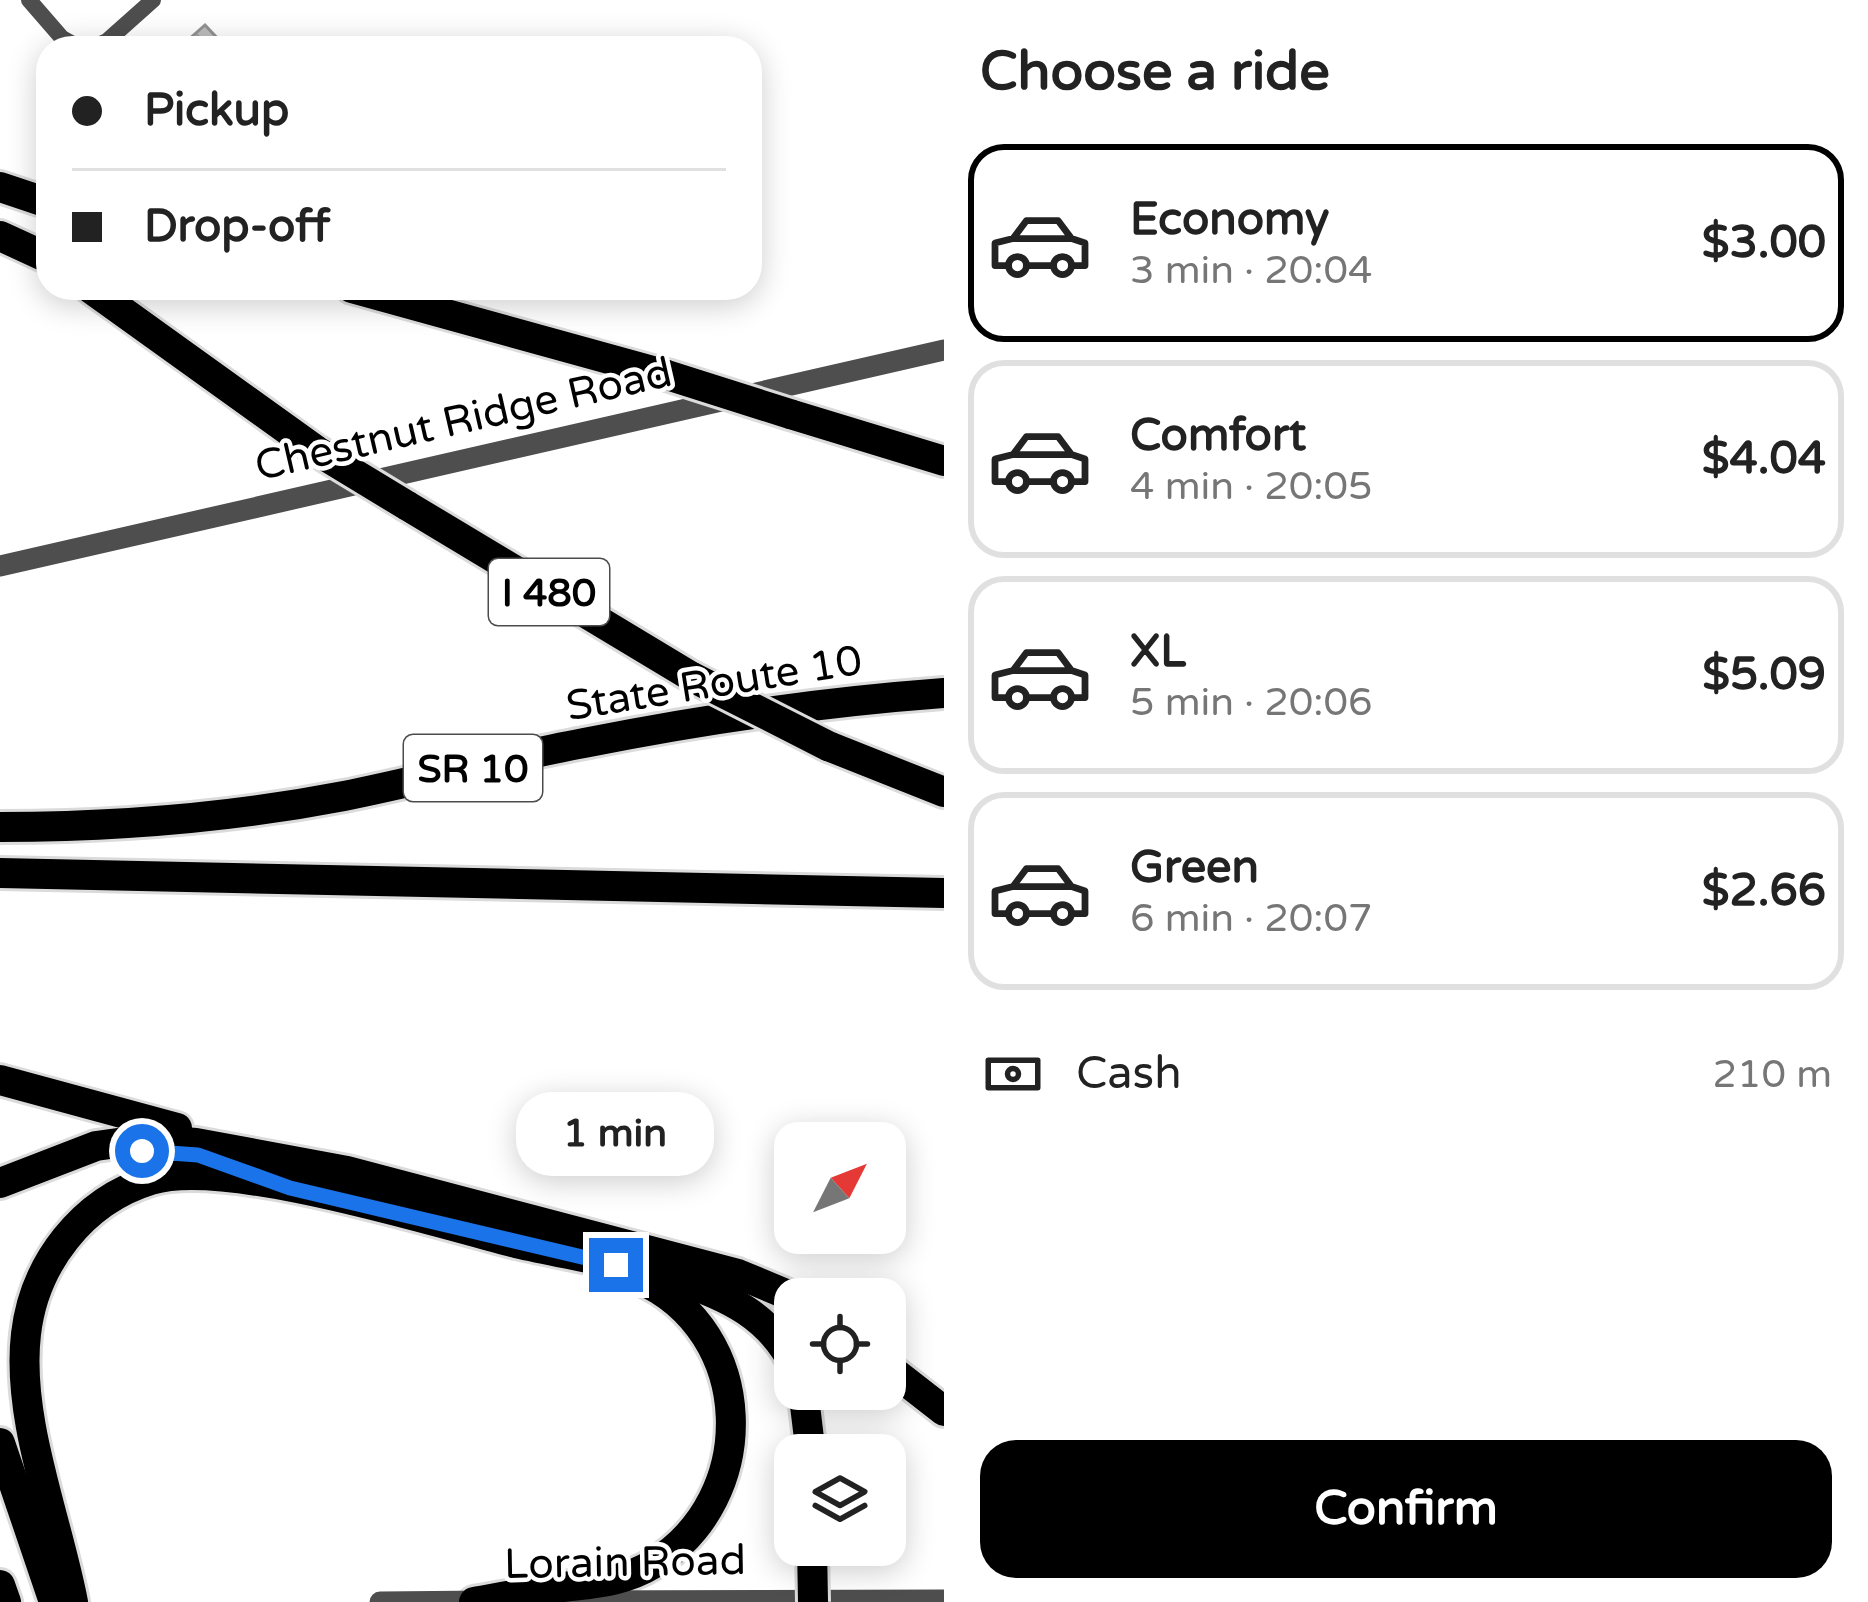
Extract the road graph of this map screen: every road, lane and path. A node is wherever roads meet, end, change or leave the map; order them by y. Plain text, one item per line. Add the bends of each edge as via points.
1 (29, 0) edge
2 (153, 0) edge
3 (60, 36) edge
4 (109, 36) edge
5 (0, 187) edge
6 (36, 199) edge
7 (0, 236) edge
8 (36, 253) edge
9 (107, 300) edge
10 (398, 300) edge
11 (944, 350) edge
12 (944, 461) edge
13 (0, 566) edge
14 (944, 693) edge
15 (944, 792) edge
16 (0, 826) edge
17 (0, 873) edge
18 (944, 892) edge
19 (0, 1080) edge
20 (269, 1155) junction
21 (0, 1183) edge
22 (290, 1188) junction
23 (0, 1195) edge
24 (583, 1258) junction
25 (675, 1260) junction
26 (774, 1288) edge
27 (774, 1315) edge
28 (774, 1335) edge
29 (906, 1381) edge
30 (944, 1411) edge
31 (0, 1443) edge
32 (48, 1546) junction
33 (812, 1566) edge
34 (823, 1566) edge
35 (0, 1585) edge
36 (944, 1600) edge
37 (6, 1602) edge
38 (54, 1602) edge
39 (73, 1602) edge
40 (380, 1602) edge
41 (475, 1602) edge
42 (812, 1602) edge
43 (823, 1602) edge

1 - 3 street
2 - 4 street
5 - 6 highway
7 - 8 highway
9 - 15 highway, I 480, bridge via 317,451 692,677 828,746
10 - 12 highway, bridge
11 - 13 street, Chestnut Ridge Road
14 - 16 highway, State Route 10 / SR 10 via 738,714 216,817
17 - 18 highway
19 - 20 highway
20 - 21 highway via 129,1140 76,1151
20 - 25 highway
22 - 23 highway via 198,1155 142,1151 75,1164
22 - 24 highway
22 - 32 highway via 198,1176 152,1180 93,1211 51,1257 32,1301 25,1356
24 - 28 highway via 723,1296
24 - 41 highway via 656,1288 703,1332 731,1402 727,1467 695,1528 640,1571
25 - 26 highway
25 - 27 highway via 757,1297
29 - 30 highway
31 - 32 highway
32 - 38 highway
32 - 39 highway
33 - 42 highway, bridge
34 - 43 highway
35 - 37 highway
36 - 41 street, Lorain Road
40 - 41 street, Lorain Road

